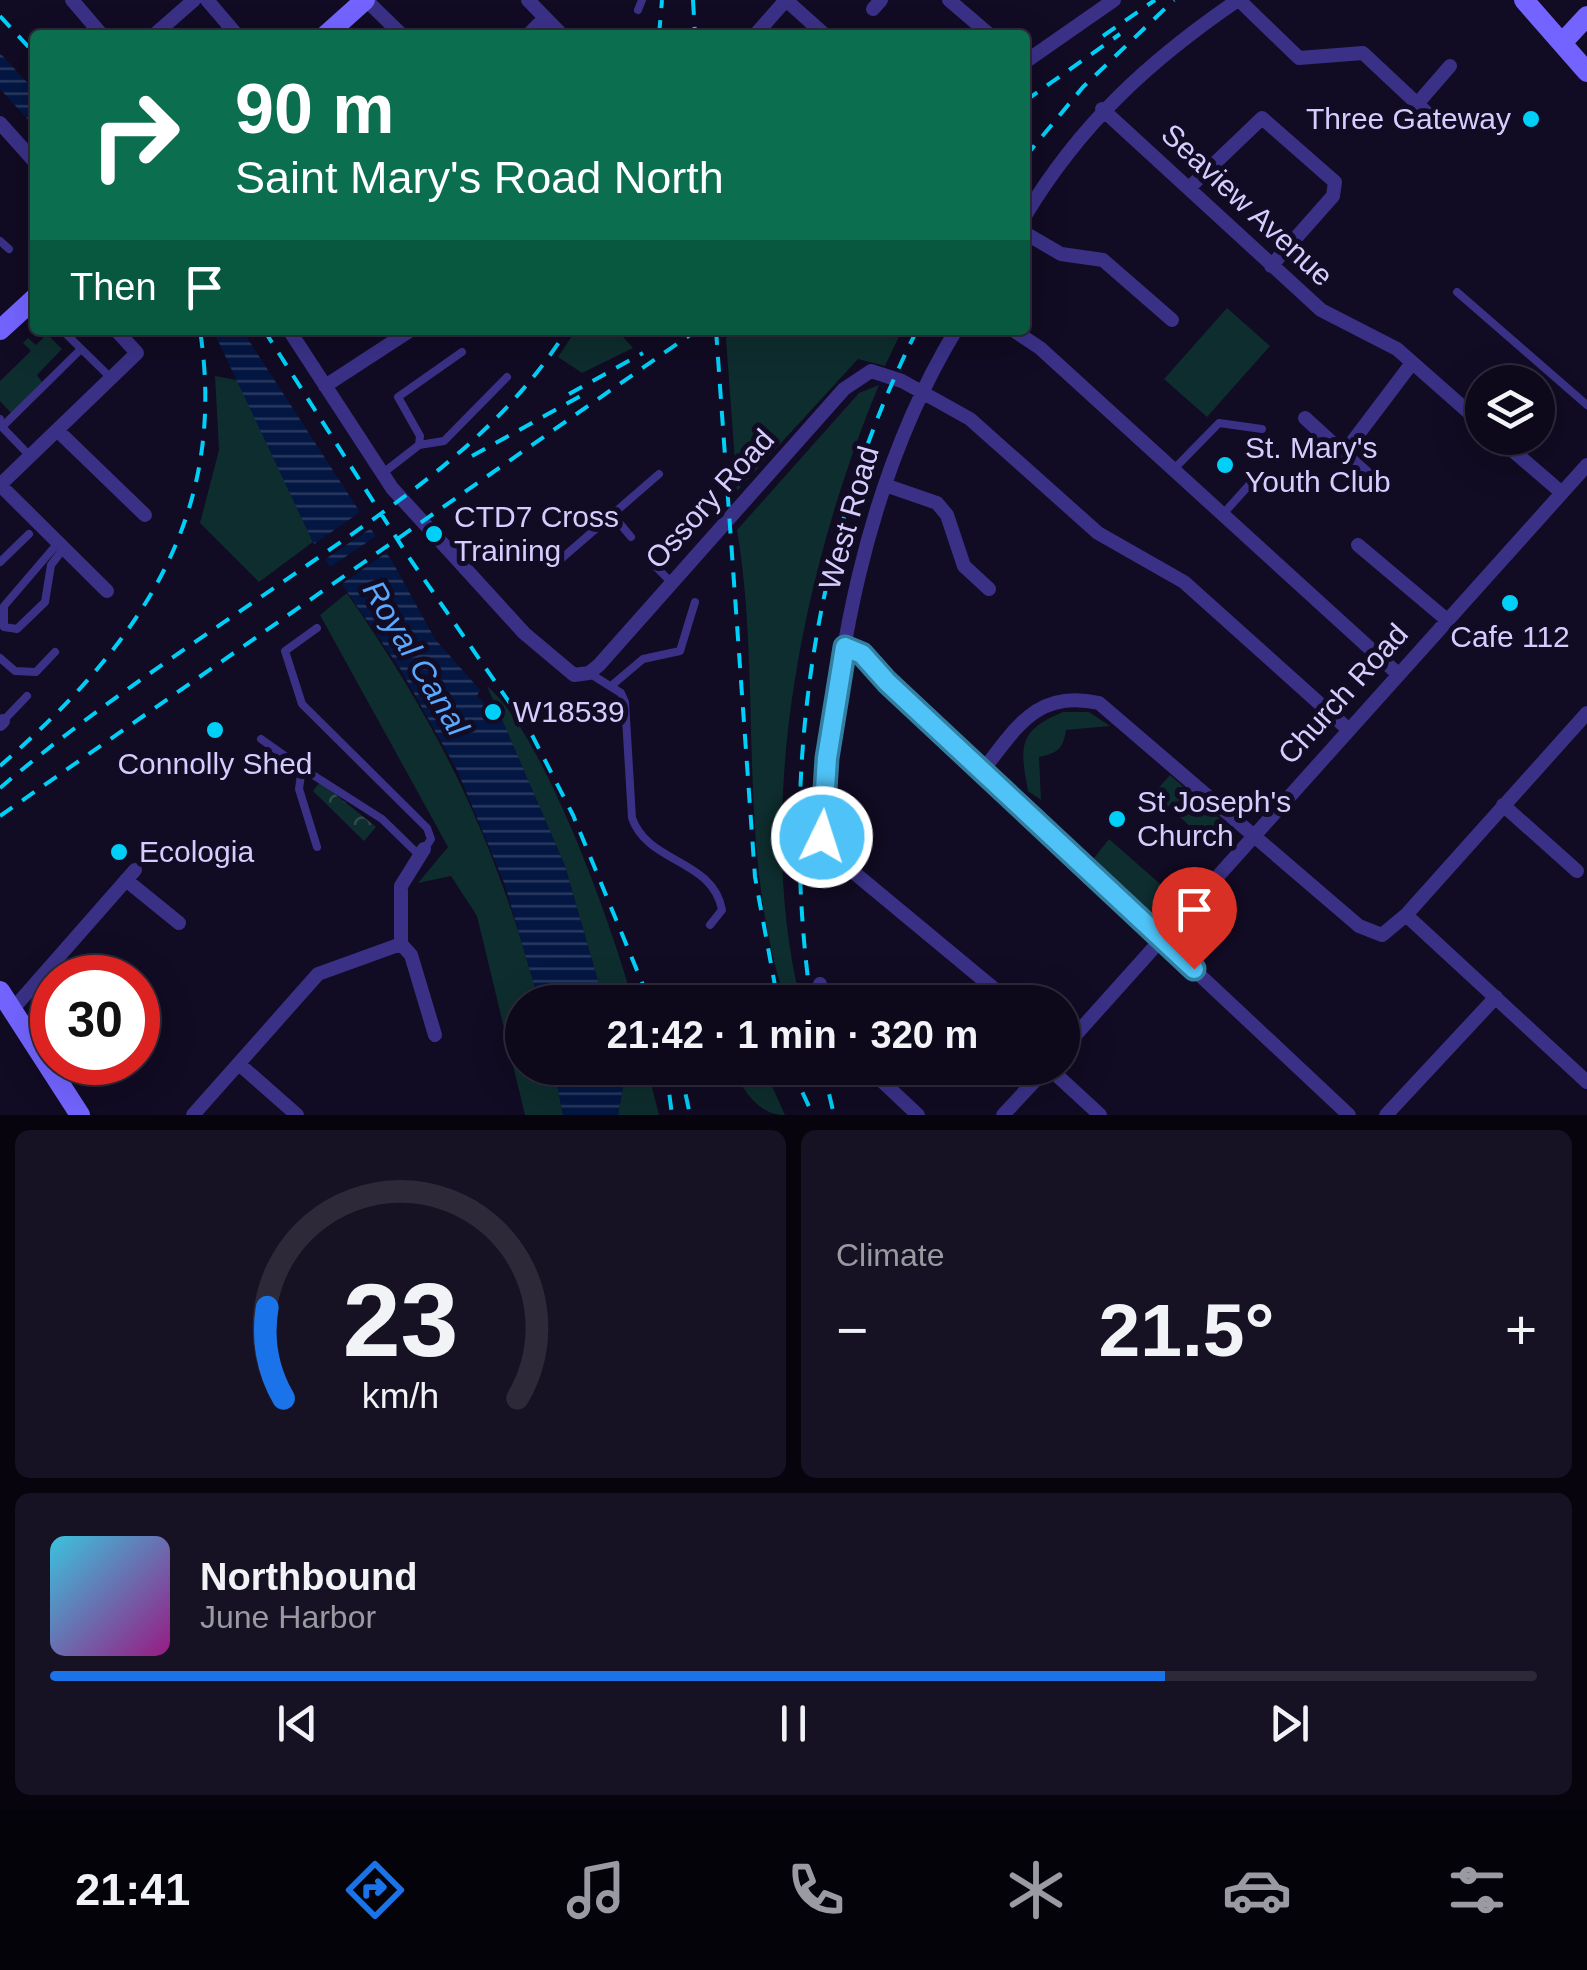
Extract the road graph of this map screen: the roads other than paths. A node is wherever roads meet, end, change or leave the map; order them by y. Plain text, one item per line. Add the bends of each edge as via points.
1 (72, 0) edge
2 (194, 0) edge
3 (207, 0) edge
4 (528, 0) edge
5 (642, 0) edge
6 (786, 0) edge
7 (948, 0) edge
8 (1114, 0) edge
9 (1239, 0) edge
10 (1524, 0) edge
11 (356, 3) edge
12 (638, 10) dead end
13 (1587, 16) edge
14 (545, 18) junction
15 (98, 30) edge
16 (160, 30) edge
17 (234, 30) edge
18 (331, 30) edge
19 (395, 30) edge
20 (533, 30) edge
21 (557, 30) edge
22 (759, 30) edge
23 (819, 30) edge
24 (984, 30) edge
25 (1562, 43) junction
26 (1030, 59) edge
27 (1450, 66) dead end
28 (1587, 72) edge
29 (1102, 109) junction
30 (0, 123) edge
31 (30, 156) edge
32 (1190, 187) junction
33 (1030, 208) edge
34 (1030, 236) edge
35 (0, 241) edge
36 (8, 250) dead end
37 (1271, 266) junction
38 (1457, 292) dead end
39 (30, 303) edge
40 (1172, 320) dead end
41 (0, 330) edge
42 (67, 335) edge
43 (121, 335) edge
44 (293, 335) edge
45 (402, 335) edge
46 (953, 335) edge
47 (1020, 335) edge
48 (81, 348) junction
49 (462, 352) dead end
50 (1412, 363) junction
51 (507, 377) dead end
52 (111, 378) junction
53 (325, 386) junction
54 (918, 393) junction
55 (1587, 405) edge
56 (1465, 409) edge
57 (1305, 418) dead end
58 (1, 423) edge
59 (1262, 429) dead end
60 (58, 430) junction
61 (419, 445) junction
62 (1344, 453) junction
63 (1518, 455) edge
64 (30, 456) junction
65 (1587, 465) edge
66 (1172, 471) junction
67 (1260, 473) dead end
68 (382, 474) junction
69 (659, 474) dead end
70 (1376, 483) dead end
71 (0, 485) edge
72 (885, 486) junction
73 (1562, 493) junction
74 (612, 514) junction
75 (145, 515) dead end
76 (1222, 516) junction
77 (29, 534) dead end
78 (631, 536) dead end
79 (1358, 545) dead end
80 (61, 546) junction
81 (561, 559) dead end
82 (0, 562) edge
83 (652, 562) dead end
84 (672, 583) junction
85 (989, 589) dead end
86 (107, 592) dead end
87 (696, 602) dead end
88 (1447, 620) junction
89 (317, 628) dead end
90 (845, 647) junction
91 (55, 652) dead end
92 (0, 658) edge
93 (588, 673) junction
94 (1398, 674) junction
95 (611, 686) junction
96 (27, 696) dead end
97 (1587, 713) edge
98 (1, 723) edge
99 (1349, 730) junction
100 (261, 740) dead end
101 (302, 768) junction
102 (983, 770) junction
103 (1503, 805) junction
104 (1254, 836) junction
105 (317, 847) dead end
106 (422, 853) junction
107 (1578, 871) dead end
108 (1406, 915) junction
109 (179, 923) dead end
110 (710, 924) dead end
111 (1162, 939) junction
112 (400, 944) junction
113 (990, 985) edge
114 (0, 991) edge
115 (1496, 997) junction
116 (12, 1010) junction
117 (1080, 1029) edge
118 (436, 1035) dead end
119 (239, 1064) junction
120 (1587, 1082) edge
121 (885, 1085) edge
122 (1032, 1085) edge
123 (1067, 1085) edge
124 (915, 1114) edge
125 (80, 1115) edge
126 (193, 1115) edge
127 (297, 1115) edge
128 (1003, 1115) edge
129 (1100, 1115) edge
130 (1350, 1115) edge
131 (1386, 1115) edge

1 - 15 street
2 - 16 street
3 - 17 street
4 - 14 street
5 - 12 lane
6 - 22 street
6 - 23 street
7 - 24 street
8 - 26 street
9 - 27 street via 1292,55 1307,60 1363,53 1422,108
9 - 29 street
10 - 25 main road
11 - 18 main road
11 - 19 street
13 - 25 main road
14 - 20 street
14 - 21 street
25 - 28 main road
29 - 32 street, Seaview Avenue
29 - 33 street
30 - 31 street
32 - 37 street, Seaview Avenue
32 - 37 street via 1262,118 1335,182 1333,196
34 - 40 street via 1061,254 1104,260
35 - 36 lane
37 - 50 street, Seaview Avenue via 1320,310
38 - 55 lane
39 - 41 main road
42 - 48 lane
43 - 52 street via 137,353
44 - 53 street
45 - 53 street
46 - 54 street, West Road
47 - 66 street
48 - 52 lane
48 - 58 lane
49 - 61 lane via 398,397
50 - 56 street, Seaview Avenue
50 - 62 street
51 - 61 lane via 444,441
52 - 60 street
53 - 68 street
54 - 72 street, West Road
54 - 84 street, Ossory Road via 879,372 864,372
54 - 99 street via 970,419 1109,542 1184,582
57 - 62 street
58 - 64 lane
59 - 66 lane via 1220,423
60 - 64 street
60 - 75 street
61 - 68 lane
62 - 70 street
63 - 73 street
64 - 71 street
65 - 73 street, Church Road
66 - 76 street
67 - 76 lane
68 - 93 street via 524,633 565,670
69 - 74 lane
71 - 80 street
72 - 85 street via 937,503 964,566
72 - 90 street, West Road
73 - 88 street, Church Road
74 - 78 lane
74 - 81 lane
76 - 94 street
77 - 82 lane
79 - 88 street
80 - 80 lane via 45,602 17,628 4,626 4,606
80 - 86 street
83 - 84 lane
84 - 93 street, Ossory Road
87 - 95 lane via 680,651 643,659
88 - 94 street, Church Road
89 - 106 lane via 284,651 302,704 427,828 431,839
90 - 102 street via 862,654
90 - 113 street, West Road via 822,837 828,851
91 - 92 lane via 36,672 15,671
93 - 95 lane
94 - 99 street, Church Road
95 - 110 lane via 625,702 638,834 693,868 719,894 722,910
96 - 98 lane
97 - 103 street
99 - 104 street, Church Road
100 - 101 lane
101 - 105 lane via 303,812 314,825
101 - 106 lane
102 - 104 street via 1022,721 1050,702 1077,698 1099,704
102 - 111 street
103 - 107 street
103 - 108 street
104 - 108 street via 1373,934 1390,932
104 - 111 street, Church Road
106 - 112 street via 401,886
108 - 115 street
109 - 116 street via 131,875
111 - 117 street, Church Road
111 - 130 street
112 - 118 street via 411,954
112 - 119 street via 323,970
114 - 116 main road
115 - 120 street
115 - 131 street
116 - 125 main road
119 - 126 street
119 - 127 street
121 - 124 street
122 - 128 street
123 - 129 street

